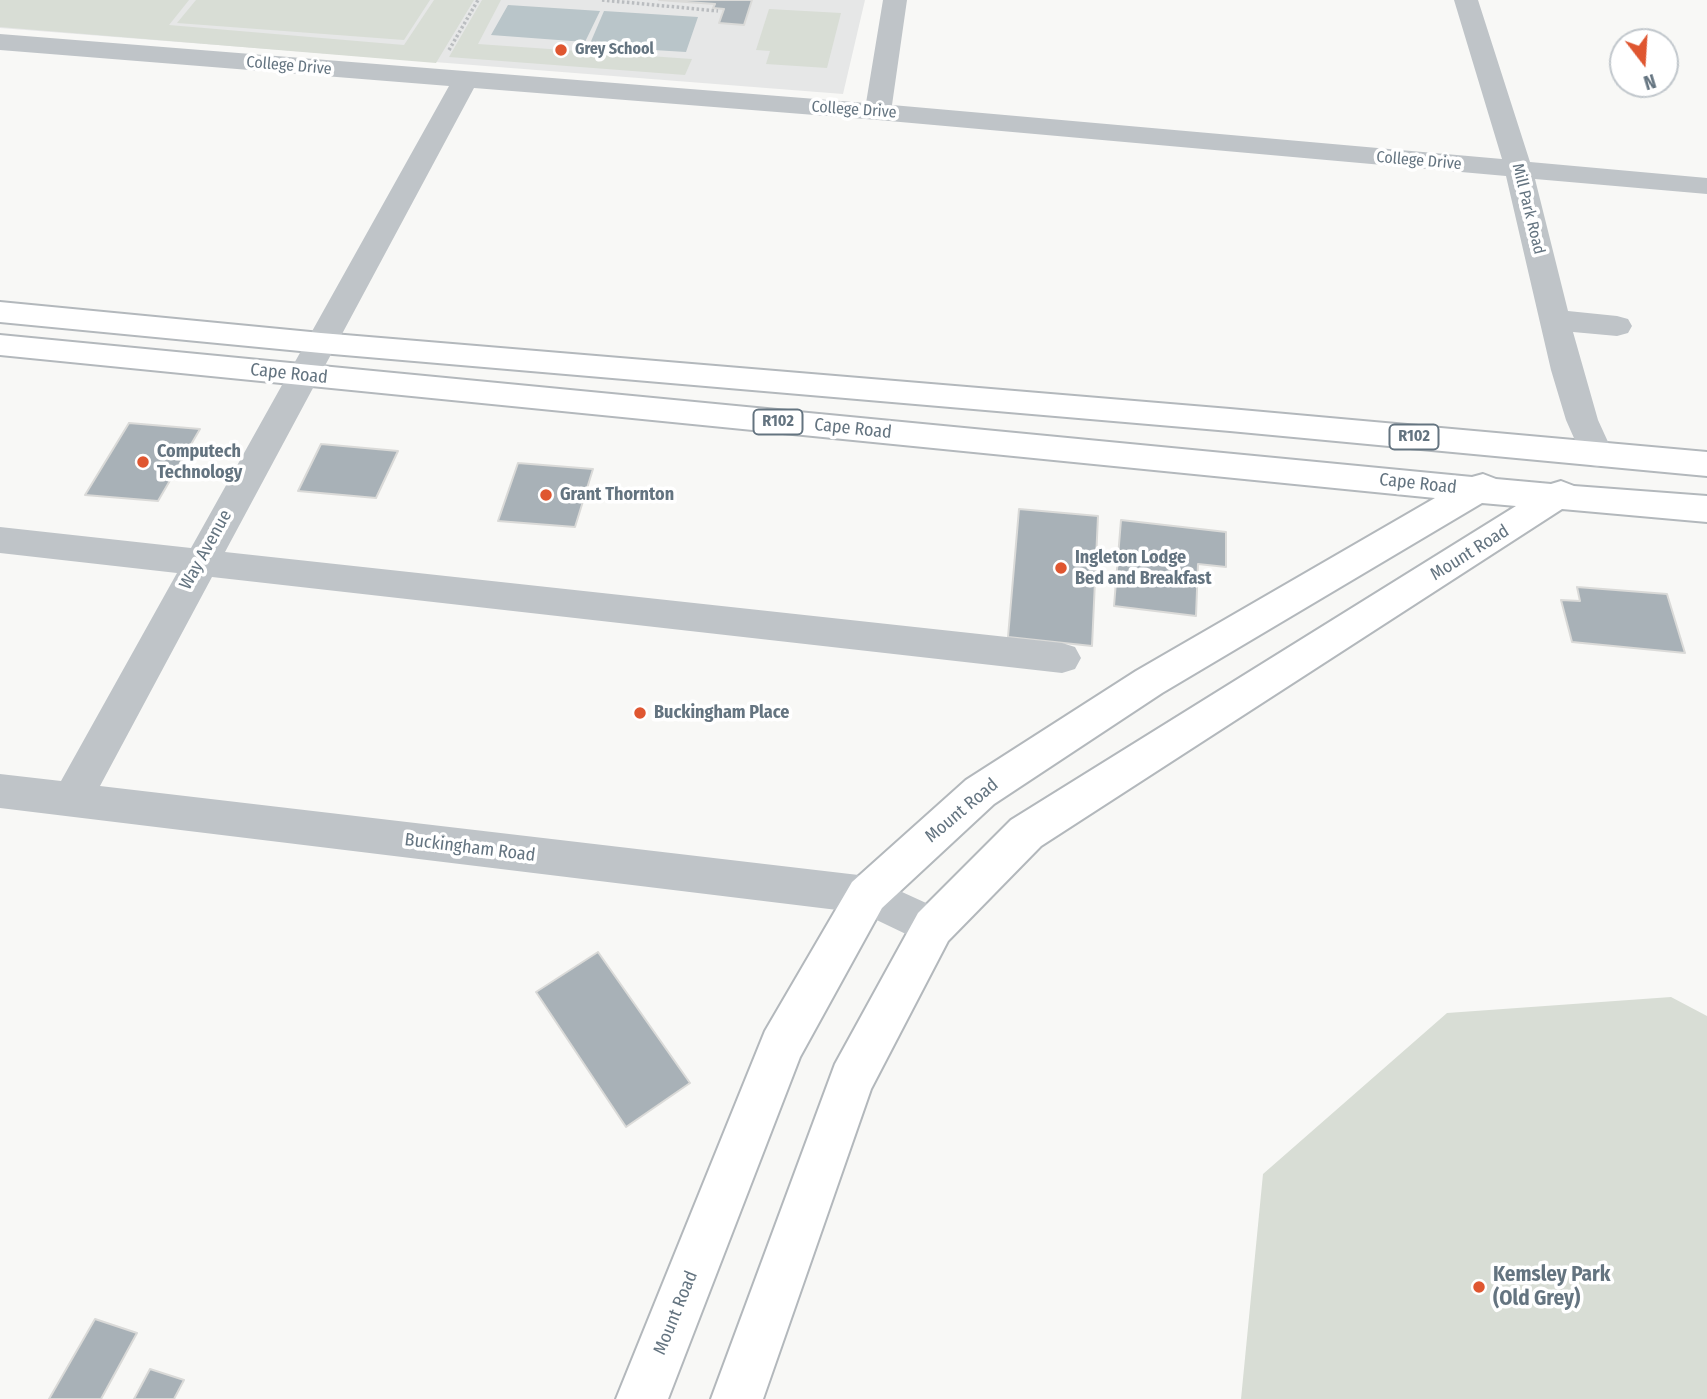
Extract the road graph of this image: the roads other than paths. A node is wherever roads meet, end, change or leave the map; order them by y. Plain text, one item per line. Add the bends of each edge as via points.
1 (895, 0) edge
2 (1466, 0) edge
3 (0, 42) edge
4 (456, 66) junction
5 (878, 112) junction
6 (1519, 171) junction
7 (1707, 186) edge
8 (0, 312) edge
9 (1555, 320) junction
10 (1617, 326) dead end
11 (321, 343) junction
12 (0, 345) edge
13 (302, 375) junction
14 (1582, 420) junction
15 (1536, 448) junction
16 (1597, 455) junction
17 (1707, 464) edge
18 (1477, 490) junction
19 (1557, 498) junction
20 (1707, 509) edge
21 (0, 540) edge
22 (199, 562) junction
23 (1062, 658) dead end
24 (0, 791) edge
25 (71, 801) junction
26 (867, 895) junction
27 (933, 927) junction
28 (642, 1399) edge
29 (737, 1399) edge

1 - 5 street
2 - 6 street, Mill Park Road
3 - 4 street, College Drive
4 - 5 street, College Drive
4 - 11 street, Way Avenue
5 - 6 street, College Drive
6 - 7 street, College Drive
6 - 9 street, Mill Park Road
8 - 11 main road, Cape Road / R102
9 - 10 street
9 - 14 street, Mill Park Road
11 - 13 street, Way Avenue
11 - 15 main road, Cape Road / R102
12 - 13 main road, Cape Road / R102
13 - 18 main road, Cape Road / R102
13 - 22 street, Way Avenue
14 - 15 street
14 - 16 street, Mill Park Road
15 - 16 main road, Cape Road / R102
15 - 18 main road, Mount Road
16 - 17 main road, Cape Road / R102
16 - 19 main road, Mount Road
18 - 19 main road, Cape Road / R102
18 - 26 main road, Mount Road via 1149,681 980,792
19 - 20 main road, Cape Road / R102
19 - 27 main road, Mount Road via 1026,833
21 - 22 street
22 - 23 street
22 - 25 street, Way Avenue
24 - 25 street, Buckingham Road
25 - 26 street, Buckingham Road
26 - 27 street, Buckingham Road
26 - 28 main road, Mount Road via 781,1046
27 - 29 main road, Mount Road via 851,1080

